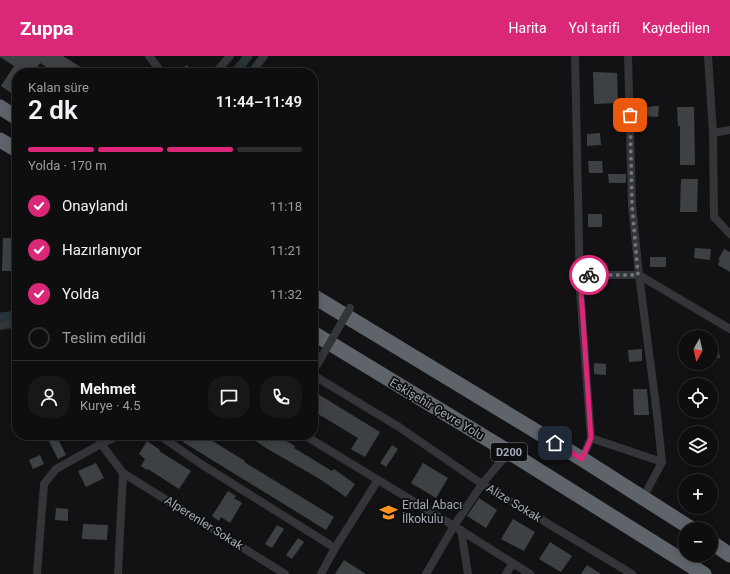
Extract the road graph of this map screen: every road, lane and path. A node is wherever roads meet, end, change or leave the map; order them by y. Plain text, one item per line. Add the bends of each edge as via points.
1 (149, 56) edge
2 (230, 56) edge
3 (264, 56) edge
4 (575, 56) edge
5 (628, 56) edge
6 (708, 56) edge
7 (158, 68) edge
8 (219, 68) edge
9 (254, 68) edge
10 (0, 107) edge
11 (12, 115) edge
12 (730, 130) edge
13 (713, 132) junction
14 (0, 140) edge
15 (12, 147) edge
16 (730, 234) edge
17 (580, 275) junction
18 (638, 275) junction
19 (318, 299) edge
20 (350, 308) dead end
21 (12, 324) edge
22 (0, 326) edge
23 (730, 329) edge
24 (318, 336) edge
25 (318, 363) edge
26 (318, 378) edge
27 (591, 438) junction
28 (99, 440) edge
29 (109, 440) edge
30 (166, 440) edge
31 (312, 440) edge
32 (101, 444) junction
33 (509, 452) junction
34 (582, 459) junction
35 (662, 462) junction
36 (123, 473) junction
37 (378, 480) junction
38 (482, 484) junction
39 (643, 498) junction
40 (681, 522) edge
41 (458, 528) junction
42 (718, 547) edge
43 (335, 548) junction
44 (730, 555) edge
45 (513, 563) junction
46 (37, 574) edge
47 (118, 574) edge
48 (285, 574) edge
49 (320, 574) edge
50 (426, 574) edge
51 (468, 574) edge
52 (506, 574) edge
53 (530, 574) edge
54 (632, 574) edge
55 (704, 574) edge

1 - 7 street
2 - 8 street
3 - 9 street
4 - 17 street
5 - 18 street via 632,205
6 - 13 street
10 - 11 highway
12 - 13 street
13 - 16 street via 714,217
14 - 15 highway
17 - 18 street
17 - 27 street
18 - 23 street
18 - 35 street
19 - 34 highway, D200
20 - 25 street, bridge
21 - 22 street
24 - 33 highway, Eskişehir Çevre Yolu / D200
26 - 38 street, Alize Sokak via 399,427
27 - 34 street
27 - 35 street
28 - 32 street
29 - 32 street
30 - 43 street
31 - 37 street
32 - 36 street
32 - 46 street via 56,469 44,484
33 - 38 street
33 - 55 highway, Eskişehir Çevre Yolu / D200
34 - 39 highway, D200
35 - 39 street
36 - 47 street
36 - 48 street, Alperenler Sokak
37 - 41 street
37 - 43 street
38 - 41 street
38 - 54 street, Alize Sokak
39 - 40 highway, D200
41 - 45 street
41 - 50 street
41 - 51 street
42 - 44 highway
43 - 49 street
45 - 52 street
45 - 53 street

